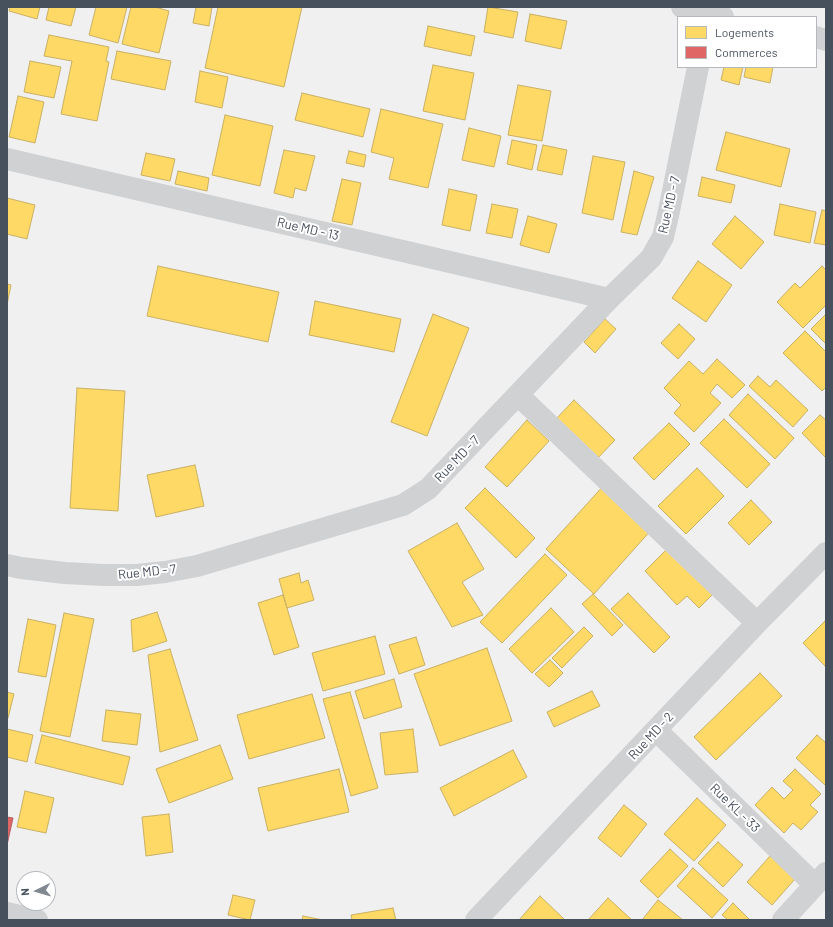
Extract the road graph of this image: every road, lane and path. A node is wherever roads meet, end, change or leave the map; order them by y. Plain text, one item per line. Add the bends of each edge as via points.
1 (682, 7) edge
2 (713, 16) edge
3 (698, 68) edge
4 (7, 159) edge
5 (609, 299) junction
6 (518, 395) junction
7 (826, 553) edge
8 (7, 565) edge
9 (757, 623) junction
10 (656, 730) junction
11 (820, 879) edge
12 (7, 913) edge
13 (37, 920) edge
14 (476, 920) edge
15 (783, 920) edge

1 - 2 street
3 - 5 street, Rue MD - 7 via 663,237 651,258
4 - 5 street, Rue MD - 13
5 - 6 street, Rue MD - 7
6 - 8 street, Rue MD - 7 via 428,488 404,505 197,566 165,572 137,575 65,574
6 - 9 street
7 - 9 street, Rue MD - 2
9 - 10 street, Rue MD - 2
10 - 11 street, Rue KL - 33
10 - 14 street, Rue MD - 2
11 - 15 street
12 - 13 street

